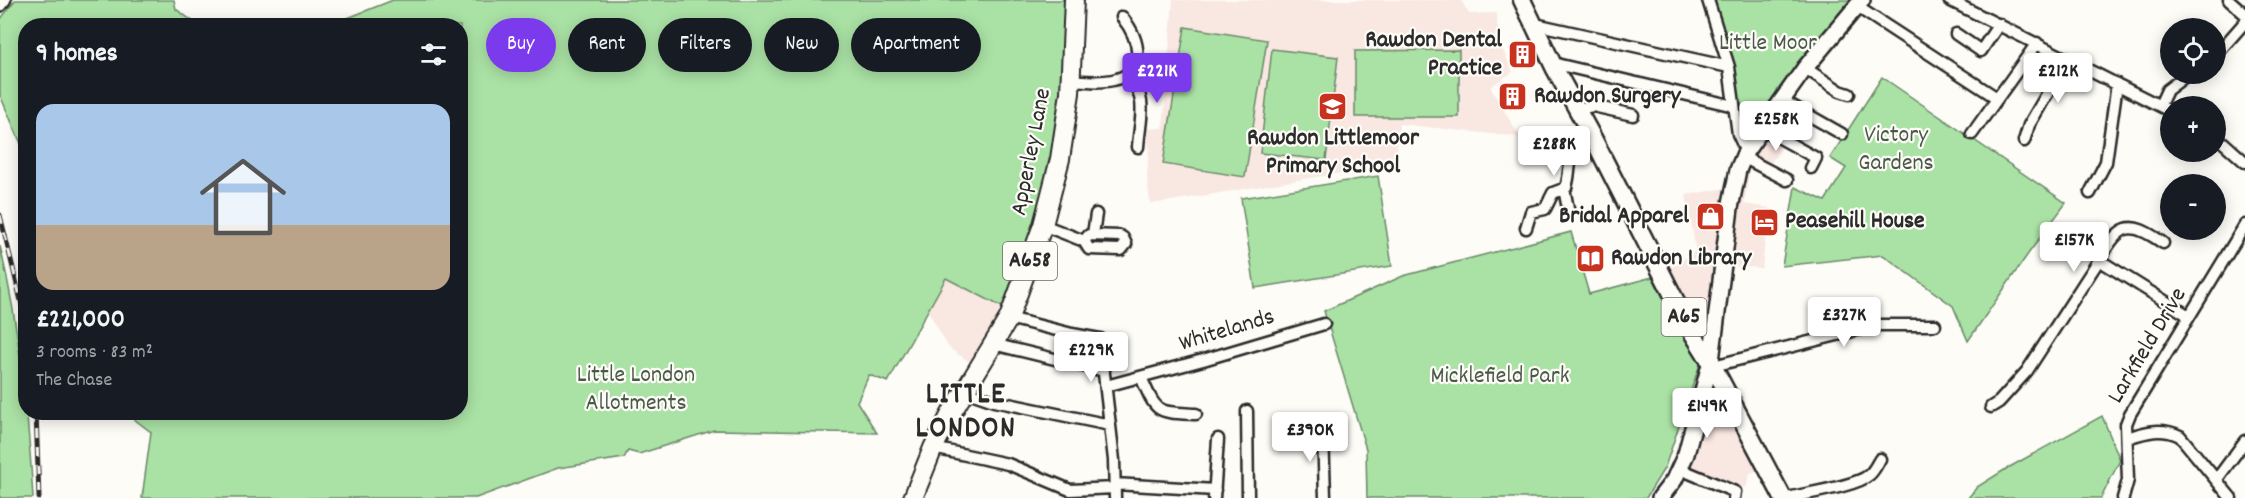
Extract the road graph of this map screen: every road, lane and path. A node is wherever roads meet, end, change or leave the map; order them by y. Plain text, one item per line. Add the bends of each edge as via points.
1 (5, 0) edge
2 (1074, 0) edge
3 (1522, 0) edge
4 (1708, 0) edge
5 (1949, 0) edge
6 (2229, 0) edge
7 (1859, 3) edge
8 (0, 6) edge
9 (2245, 15) edge
10 (1122, 17) dead end
11 (2245, 22) edge
12 (1534, 24) junction
13 (1999, 24) junction
14 (1956, 34) dead end
15 (2037, 43) junction
16 (2226, 44) edge
17 (2068, 58) junction
18 (1552, 63) junction
19 (1729, 67) junction
20 (1805, 68) junction
21 (1128, 74) junction
22 (1070, 80) junction
23 (2117, 84) junction
24 (2175, 84) edge
25 (1849, 94) dead end
26 (2164, 96) edge
27 (1997, 98) junction
28 (1782, 99) junction
29 (2160, 105) edge
30 (1734, 106) junction
31 (1577, 108) junction
32 (1633, 115) dead end
33 (1762, 128) junction
34 (1842, 134) dead end
35 (1972, 134) dead end
36 (1593, 138) junction
37 (2024, 141) dead end
38 (2226, 145) edge
39 (1138, 147) dead end
40 (1744, 154) junction
41 (2245, 162) edge
42 (1811, 168) dead end
43 (1787, 180) dead end
44 (1564, 188) junction
45 (2090, 193) dead end
46 (1568, 209) dead end
47 (1096, 214) dead end
48 (1044, 225) junction
49 (2245, 225) edge
50 (1526, 228) dead end
51 (2163, 243) dead end
52 (2099, 260) junction
53 (2189, 316) junction
54 (1009, 318) junction
55 (1324, 324) dead end
56 (1935, 325) dead end
57 (993, 344) junction
58 (1712, 364) junction
59 (1104, 371) junction
60 (1142, 377) junction
61 (1106, 386) junction
62 (965, 390) junction
63 (1729, 396) junction
64 (1701, 398) junction
65 (1991, 407) dead end
66 (1247, 411) dead end
67 (1196, 414) dead end
68 (1309, 420) dead end
69 (1110, 424) junction
70 (2127, 438) junction
71 (1218, 439) dead end
72 (2245, 441) edge
73 (933, 448) junction
74 (1880, 459) dead end
75 (1680, 469) junction
76 (2217, 479) junction
77 (1115, 490) edge
78 (1214, 494) edge
79 (913, 498) edge
80 (1248, 498) edge
81 (1325, 498) edge
82 (1660, 498) edge
83 (1734, 498) edge
84 (1786, 498) edge
85 (2123, 498) edge
86 (2231, 498) edge

1 - 8 street
2 - 22 highway, Apperley Lane / A658
3 - 12 main road, A65
4 - 19 street
5 - 13 street
6 - 9 street
7 - 20 main road
7 - 27 street
10 - 21 street via 1137,44 1138,55
11 - 16 street
12 - 18 main road, A65
12 - 19 street
13 - 14 street via 1981,51
13 - 15 street
15 - 17 street
15 - 27 street
17 - 23 street
17 - 37 street via 2029,125
18 - 30 street
18 - 31 main road, A65
19 - 30 street
20 - 25 street
20 - 28 main road
21 - 22 street via 1099,82
21 - 39 street via 1137,87 1143,110
22 - 48 highway, Apperley Lane / A658 via 1060,159
23 - 29 street
23 - 45 street via 2106,162
24 - 26 street
27 - 35 street
28 - 33 main road
28 - 34 street
30 - 40 street
31 - 32 street via 1593,106
31 - 36 main road, A65
33 - 40 main road
33 - 42 street via 1816,158
36 - 44 street via 1570,155 1570,173
36 - 58 main road, A65 via 1690,329
38 - 41 street
40 - 43 street
40 - 58 main road via 1733,187
44 - 46 street
44 - 50 street via 1553,193 1545,209 1532,212
47 - 48 street via 1088,238
48 - 54 highway, Apperley Lane / A658
49 - 53 street, Larkfield Drive
51 - 52 street via 2133,227 2112,238
52 - 53 street
52 - 65 street via 2027,370
53 - 70 street, Larkfield Drive via 2130,414
54 - 57 highway, Apperley Lane / A658
54 - 59 street via 1100,339
55 - 60 street, Whitelands
56 - 58 street via 1877,325
57 - 59 street
57 - 62 highway, Apperley Lane / A658
58 - 63 main road, A65
58 - 64 main road
59 - 61 street
60 - 61 street, Whitelands
60 - 67 street via 1153,404 1166,412
61 - 69 street
62 - 69 street via 994,401
62 - 73 highway, Apperley Lane / A658
63 - 64 main road via 1715,393
63 - 84 main road, A65
64 - 75 main road
66 - 80 street
68 - 81 street via 1323,430
69 - 77 street
70 - 76 street via 2160,430 2180,435
70 - 85 street, Larkfield Drive via 2128,480
71 - 78 street
72 - 76 street
73 - 77 street via 1008,464 1070,490
73 - 79 highway, Apperley Lane / A658
74 - 84 street via 1869,475 1844,486
75 - 82 main road
75 - 83 street via 1735,492
76 - 86 street
77 - 78 street

